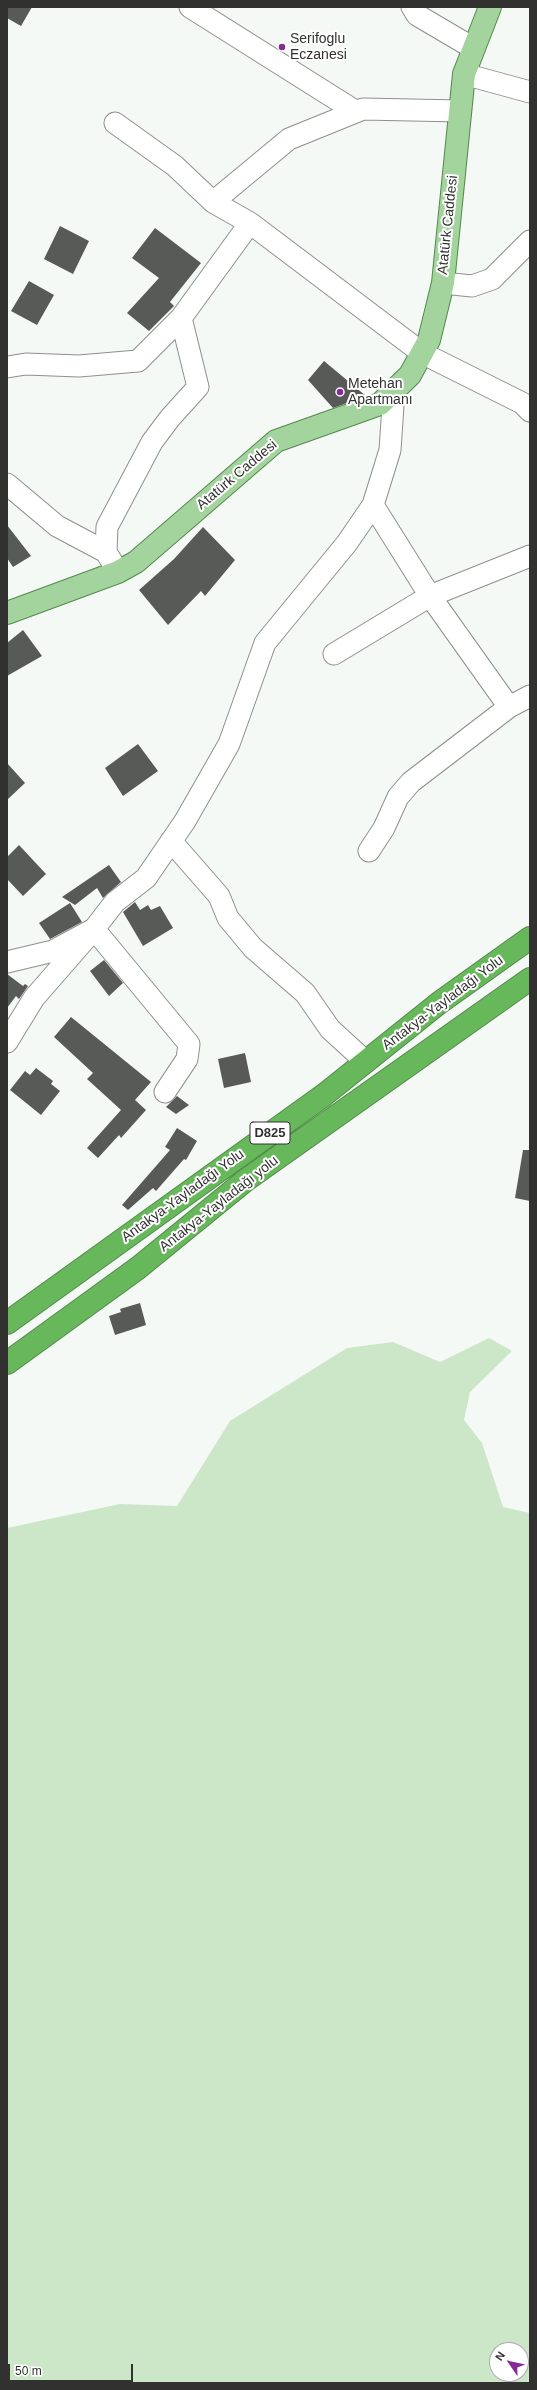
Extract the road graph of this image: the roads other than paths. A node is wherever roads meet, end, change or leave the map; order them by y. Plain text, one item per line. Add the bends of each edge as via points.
1 (190, 7) edge
2 (412, 7) edge
3 (490, 7) edge
4 (473, 48) junction
5 (464, 74) junction
6 (530, 92) edge
7 (355, 111) junction
8 (460, 111) junction
9 (115, 123) dead end
10 (212, 202) junction
11 (250, 223) junction
12 (530, 241) edge
13 (443, 283) junction
14 (181, 318) junction
15 (422, 353) junction
16 (7, 367) edge
17 (394, 391) junction
18 (530, 411) edge
19 (7, 484) edge
20 (373, 505) junction
21 (106, 552) junction
22 (530, 556) edge
23 (118, 572) junction
24 (430, 596) junction
25 (7, 613) edge
26 (334, 654) dead end
27 (530, 696) edge
28 (509, 707) junction
29 (171, 841) junction
30 (369, 851) dead end
31 (94, 929) junction
32 (530, 938) edge
33 (7, 962) edge
34 (530, 979) edge
35 (7, 1042) edge
36 (366, 1062) junction
37 (165, 1092) dead end
38 (7, 1323) edge
39 (7, 1363) edge

1 - 7 street
2 - 4 street via 417,15
3 - 4 main road, Atatürk Caddesi
4 - 5 main road, Atatürk Caddesi
5 - 6 street
5 - 8 main road, Atatürk Caddesi
7 - 8 street
7 - 10 street via 289,139
8 - 13 main road, Atatürk Caddesi
9 - 10 street via 175,166
10 - 11 street
11 - 14 street
11 - 15 street
12 - 13 street via 492,279 472,286
13 - 15 main road, Atatürk Caddesi via 429,340
14 - 16 street via 138,361 79,366 26,364
14 - 21 street via 198,387 170,418 140,460 107,527
15 - 17 main road, Atatürk Caddesi via 410,375
15 - 18 street via 522,403
17 - 20 street via 390,450
17 - 23 main road, Atatürk Caddesi via 380,404 276,441 136,562
19 - 21 street via 56,526
20 - 24 street
20 - 29 street via 347,543 265,644 229,744
21 - 23 street
22 - 24 street
23 - 25 main road, Atatürk Caddesi
24 - 26 street
24 - 28 street
27 - 28 street
28 - 30 street via 433,763 404,789
29 - 31 street via 146,878 115,902
29 - 36 street via 219,896 228,918 253,948 305,993 330,1029
31 - 33 street via 53,951
31 - 35 street via 34,998
31 - 37 street via 189,1044 187,1059
32 - 36 highway, Antakya-Yayladağı Yolu / D825 via 439,1003
34 - 39 highway, Antakya-Yayladağı yolu / D825 via 246,1180 138,1268
36 - 38 highway, Antakya-Yayladağı Yolu / D825

